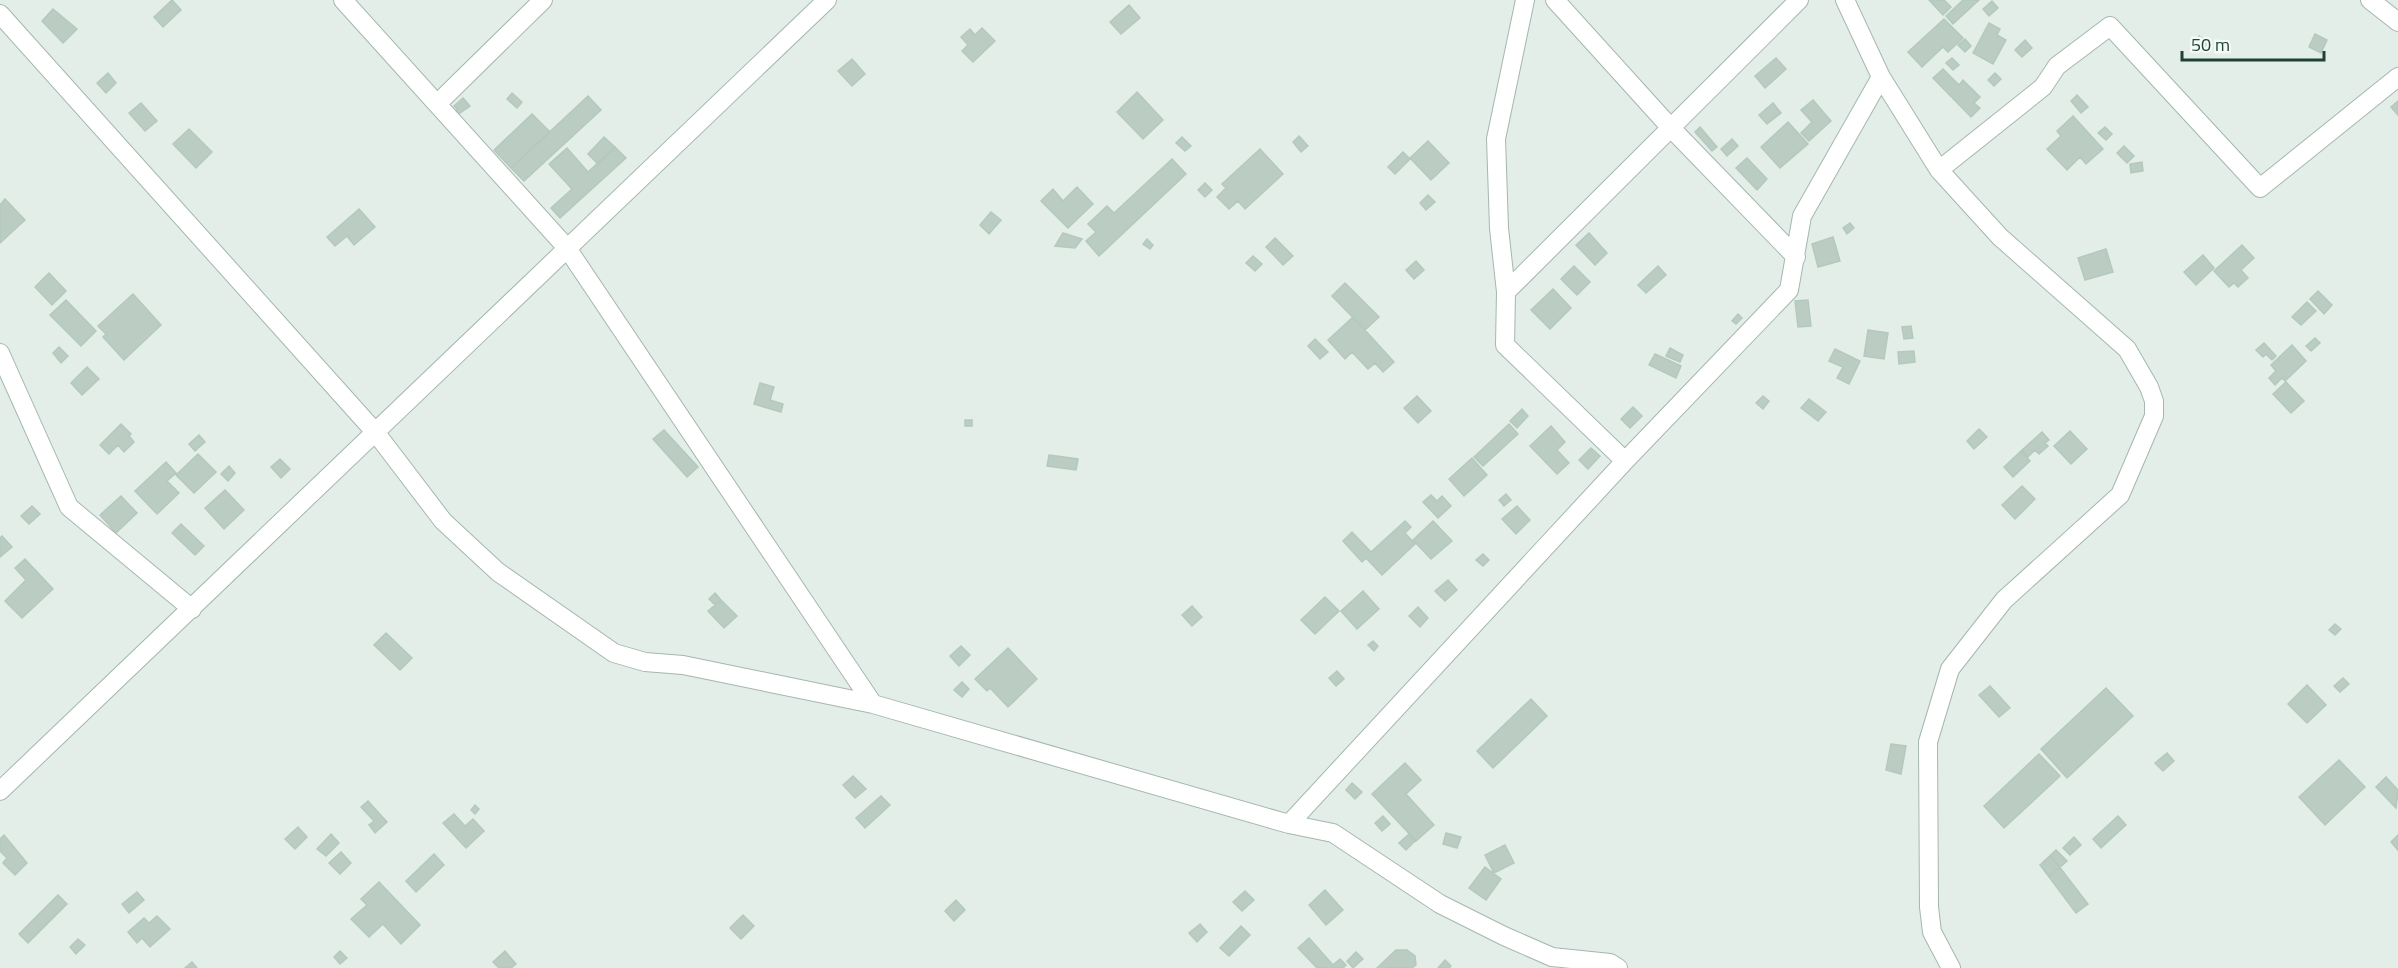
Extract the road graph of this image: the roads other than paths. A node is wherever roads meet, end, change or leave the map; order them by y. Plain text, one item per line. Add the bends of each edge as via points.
1 (343, 0) edge
2 (543, 0) edge
3 (827, 0) edge
4 (1526, 0) edge
5 (1554, 0) edge
6 (1799, 0) edge
7 (1845, 0) edge
8 (2370, 0) edge
9 (0, 15) edge
10 (2398, 21) edge
11 (1881, 77) junction
12 (2398, 77) edge
13 (437, 104) junction
14 (1670, 127) junction
15 (1939, 170) junction
16 (567, 248) junction
17 (1796, 257) junction
18 (1506, 292) junction
19 (0, 353) edge
20 (376, 433) junction
21 (1625, 461) junction
22 (192, 609) junction
23 (873, 705) junction
24 (0, 791) edge
25 (1289, 824) junction
26 (1618, 968) edge
27 (1951, 968) edge

1 - 13 street
2 - 13 street
3 - 16 street
4 - 18 street via 1496,139
5 - 14 street
6 - 14 street
7 - 11 street
8 - 10 street
9 - 20 street
11 - 15 street
11 - 17 street via 1802,216
12 - 15 street via 2260,188 2110,26 2056,66 2043,87
13 - 16 street
14 - 17 street
14 - 18 street
15 - 27 street via 2000,237 2127,349 2154,401 2154,416 2120,495 2004,600 1950,669 1928,742 1929,907 1932,932
16 - 20 street
16 - 23 street
17 - 21 street via 1789,290
18 - 21 street via 1505,345
19 - 22 street via 69,507
20 - 22 street
20 - 23 street via 443,521 482,558 614,653
21 - 25 street
22 - 24 street
23 - 25 street
25 - 26 street via 1333,833 1440,904 1552,957 1610,963

